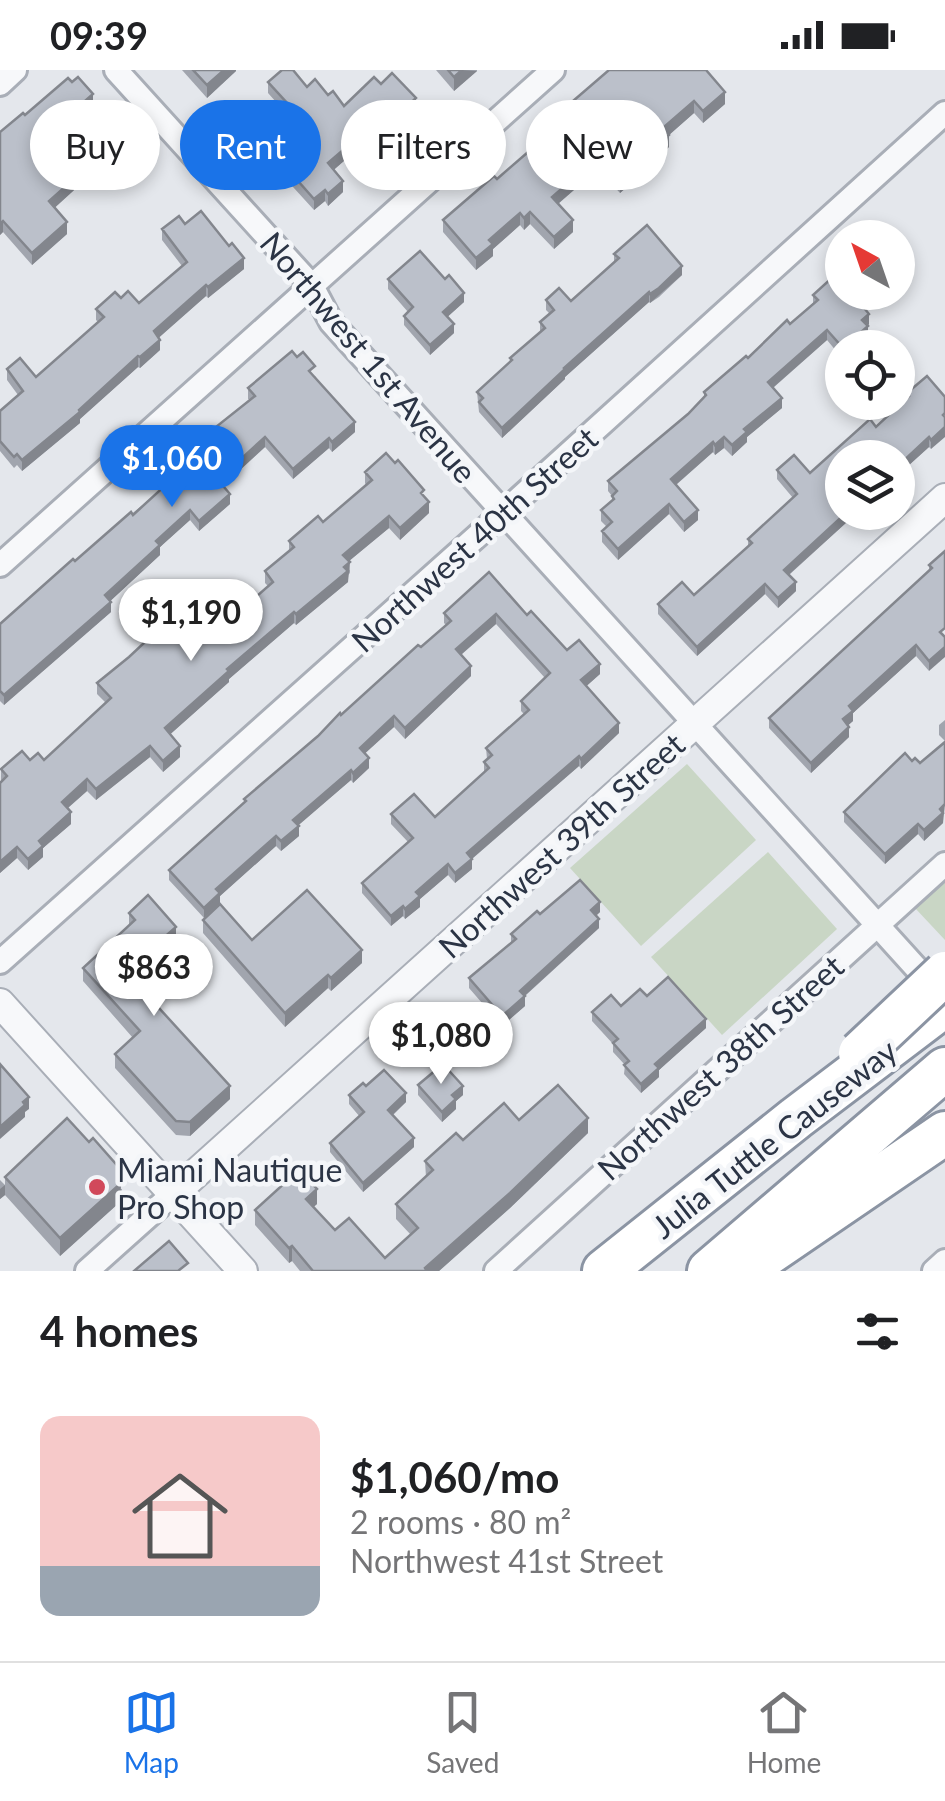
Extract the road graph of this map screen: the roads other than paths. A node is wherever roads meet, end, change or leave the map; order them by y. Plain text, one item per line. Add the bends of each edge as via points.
1 (16, 70) edge
2 (116, 70) edge
3 (553, 70) edge
4 (0, 84) edge
5 (945, 113) edge
6 (312, 286) junction
7 (945, 498) edge
8 (503, 513) junction
9 (0, 565) edge
10 (696, 724) junction
11 (945, 864) edge
12 (876, 925) junction
13 (0, 962) edge
14 (945, 973) edge
15 (945, 1002) edge
16 (0, 1003) edge
17 (864, 1059) junction
18 (945, 1069) edge
19 (901, 1104) junction
20 (940, 1136) edge
21 (173, 1194) junction
22 (945, 1261) edge
23 (86, 1271) edge
24 (244, 1271) edge
25 (496, 1271) edge
26 (604, 1271) edge
27 (677, 1271) edge
28 (709, 1271) edge
29 (739, 1271) edge
30 (934, 1271) edge

1 - 4 street
2 - 6 street, Northwest 1st Avenue
3 - 6 street
5 - 8 street, Northwest 40th Street
6 - 8 street, Northwest 1st Avenue via 331,322
6 - 9 street
7 - 10 street, Northwest 39th Street
8 - 10 street, Northwest 1st Avenue
8 - 13 street, Northwest 40th Street
10 - 12 street, Northwest 1st Avenue
10 - 21 street, Northwest 39th Street
11 - 12 street, Northwest 38th Street
12 - 15 street, Northwest 1st Avenue
12 - 25 street, Northwest 38th Street
14 - 17 highway, bridge
15 - 17 highway, Julia Tuttle Causeway
16 - 21 street
17 - 26 highway, Julia Tuttle Causeway
18 - 19 highway, Julia Tuttle Causeway
19 - 27 highway
19 - 28 highway
20 - 29 highway
21 - 23 street, Northwest 39th Street
21 - 24 street
22 - 30 street

